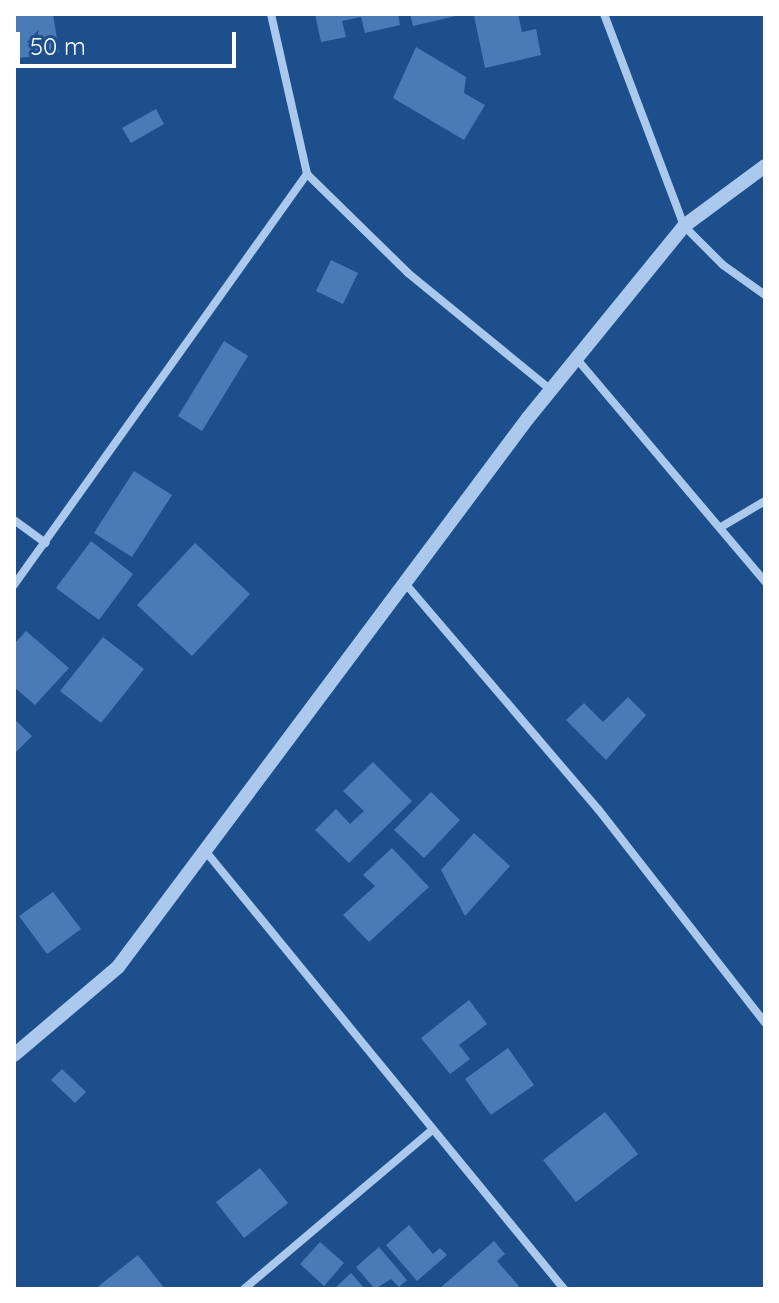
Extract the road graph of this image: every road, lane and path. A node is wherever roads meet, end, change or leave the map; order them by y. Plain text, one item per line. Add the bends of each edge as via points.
1 (271, 14) edge
2 (604, 14) edge
3 (765, 166) edge
4 (307, 174) junction
5 (684, 226) junction
6 (765, 295) edge
7 (576, 358) junction
8 (551, 390) junction
9 (765, 501) edge
10 (14, 520) edge
11 (721, 527) junction
12 (46, 543) junction
13 (404, 582) junction
14 (765, 582) edge
15 (14, 585) edge
16 (207, 853) junction
17 (765, 1023) edge
18 (14, 1055) edge
19 (431, 1131) junction
20 (244, 1289) edge
21 (564, 1289) edge

1 - 4 street
2 - 5 street
3 - 5 street
4 - 8 street via 408,273
4 - 12 street
5 - 6 street via 723,265
5 - 7 street
7 - 8 street
7 - 11 street
8 - 13 street
9 - 11 street
10 - 12 street
11 - 14 street
12 - 15 street
13 - 16 street
13 - 17 street via 598,809
16 - 18 street via 118,967
16 - 19 street
19 - 20 street
19 - 21 street

